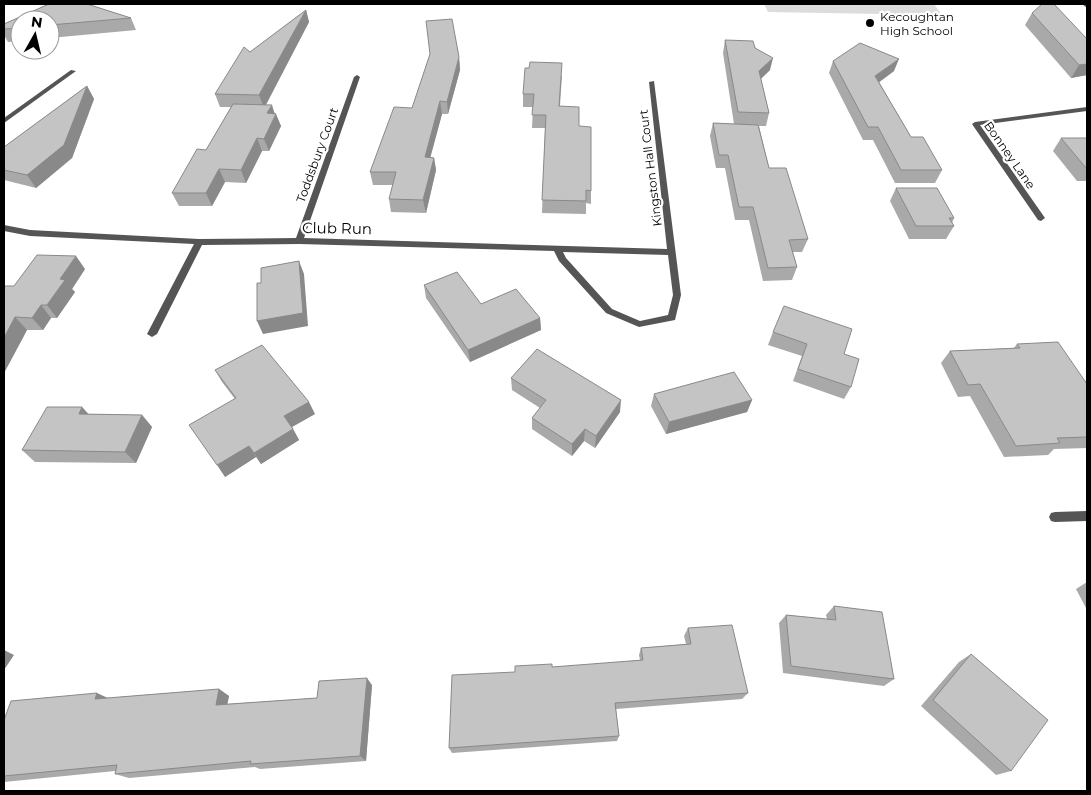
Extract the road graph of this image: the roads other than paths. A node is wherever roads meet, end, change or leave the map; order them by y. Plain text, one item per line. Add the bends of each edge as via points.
1 (73, 71) dead end
2 (358, 77) dead end
3 (652, 82) dead end
4 (1087, 109) edge
5 (4, 121) edge
6 (1041, 218) dead end
7 (4, 228) edge
8 (299, 241) junction
9 (199, 242) junction
10 (557, 248) junction
11 (671, 252) junction
12 (152, 334) dead end
13 (1087, 516) edge
14 (1055, 517) dead end

1 - 5 street
2 - 8 street, Toddsbury Court
3 - 11 street, Kingston Hall Court
4 - 6 street, Bonney Lane via 974,124
7 - 9 street, Club Run via 30,233
8 - 9 street, Club Run
8 - 10 street, Club Run
9 - 12 street
10 - 11 street, Club Run
10 - 11 street, Kingston Hall Court via 562,259 609,311 639,324 672,318 677,295
13 - 14 street

